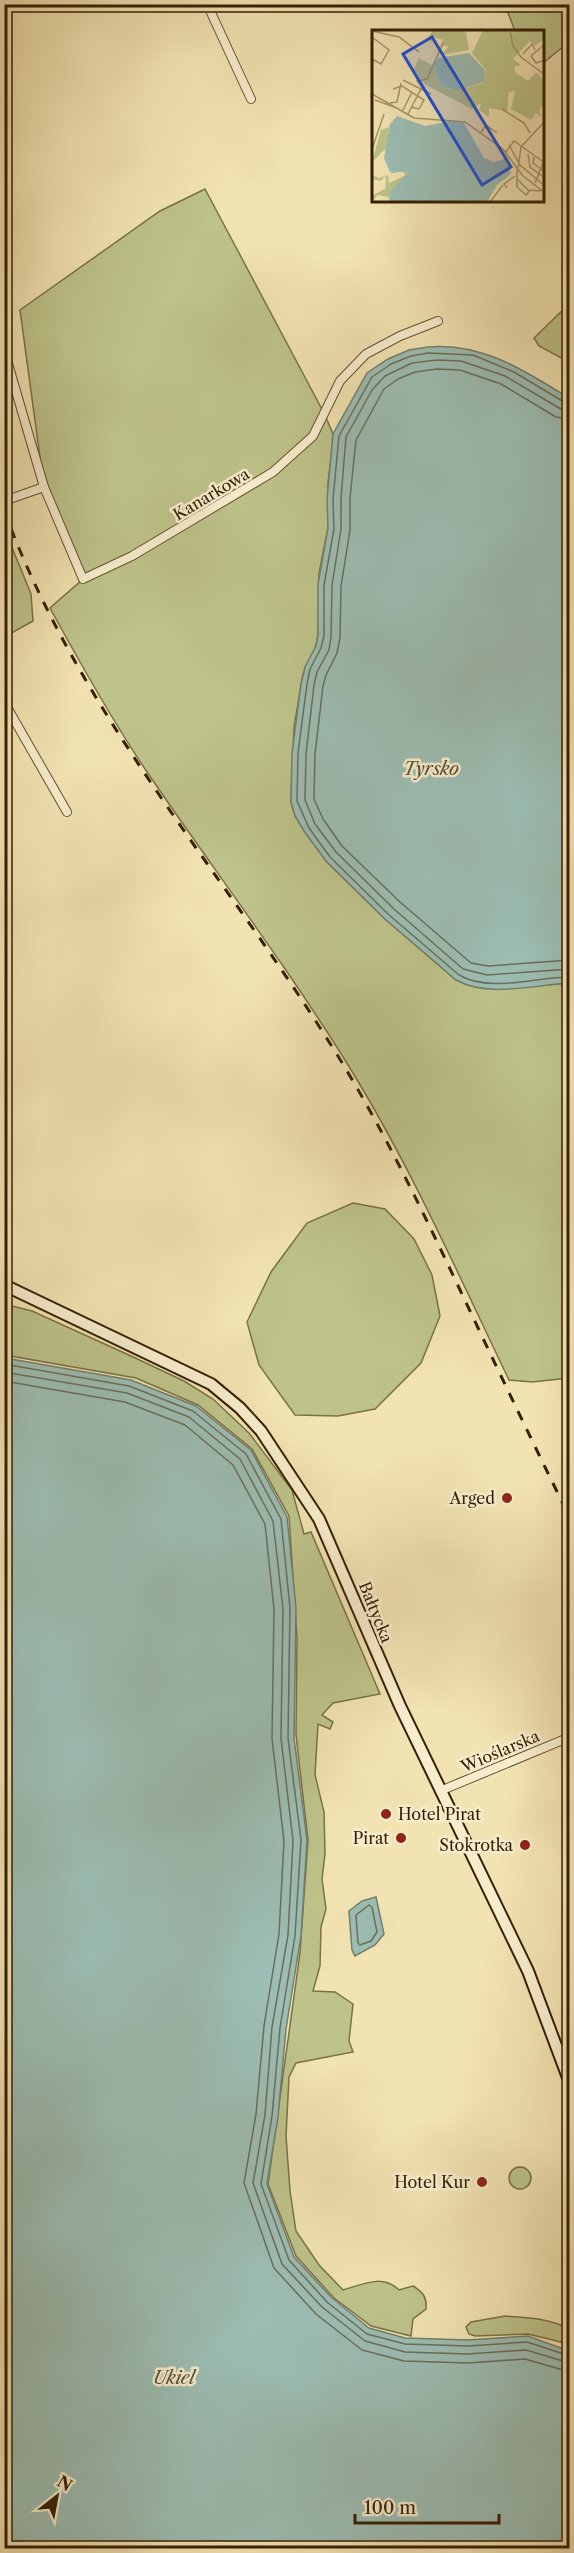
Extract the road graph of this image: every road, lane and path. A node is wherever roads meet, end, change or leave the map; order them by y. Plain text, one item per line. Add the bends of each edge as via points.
1 (207, 4) edge
2 (251, 99) dead end
3 (438, 321) dead end
4 (4, 350) edge
5 (44, 487) junction
6 (4, 501) edge
7 (4, 702) edge
8 (68, 812) dead end
9 (4, 1285) edge
10 (570, 1737) edge
11 (440, 1791) junction
12 (570, 2084) edge

1 - 2 street
3 - 5 street, Kanarkowa via 366,354 340,381 313,436 273,472 132,556 83,579
4 - 5 street
5 - 6 street
7 - 8 street
9 - 11 main road, Bałtycka via 198,1377 230,1398 250,1418 272,1444 319,1519
10 - 11 street, Wioślarska
11 - 12 main road, Bałtycka via 528,1971

